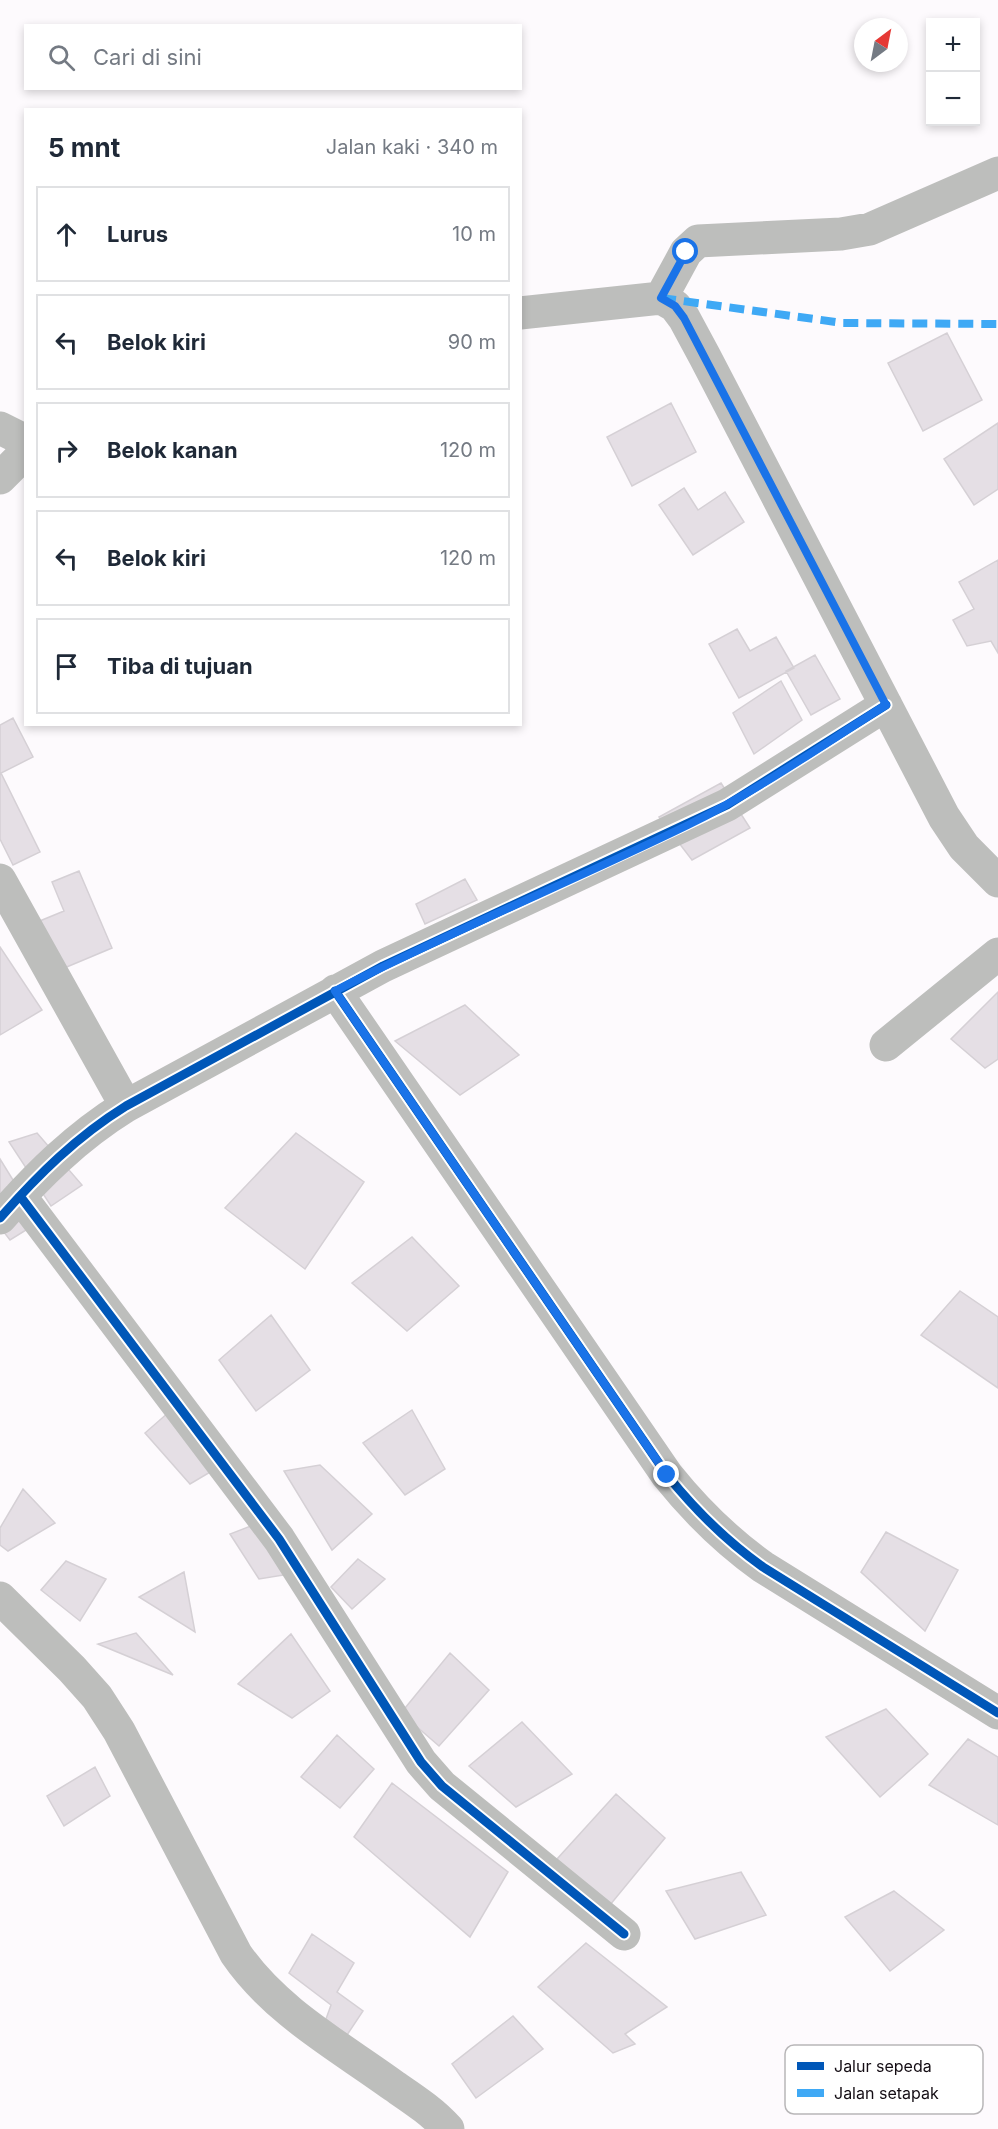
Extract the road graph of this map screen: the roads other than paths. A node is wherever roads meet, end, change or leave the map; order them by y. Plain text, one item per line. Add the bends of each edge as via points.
1 (998, 173) edge
2 (661, 298) junction
3 (522, 313) edge
4 (0, 428) edge
5 (24, 440) edge
6 (24, 454) edge
7 (0, 478) edge
8 (886, 705) junction
9 (0, 880) edge
10 (998, 881) edge
11 (998, 954) edge
12 (335, 991) junction
13 (886, 1045) dead end
14 (126, 1106) junction
15 (10, 1207) edge
16 (0, 1598) edge
17 (998, 1713) edge
18 (624, 1934) dead end
19 (448, 2129) edge

1 - 2 street via 870,229 698,241 686,252
2 - 3 street
2 - 8 street via 675,306 684,318
4 - 5 street
6 - 7 street
8 - 10 street via 944,817 964,847
8 - 12 street via 760,785 688,825 442,937
9 - 14 street
11 - 13 street
12 - 14 street
12 - 17 street via 667,1475 698,1513 728,1542 763,1567
14 - 15 street via 61,1152
15 - 18 street via 279,1539 421,1762 442,1786
16 - 19 street via 97,1697 119,1731 236,1954 253,1978 280,2004

